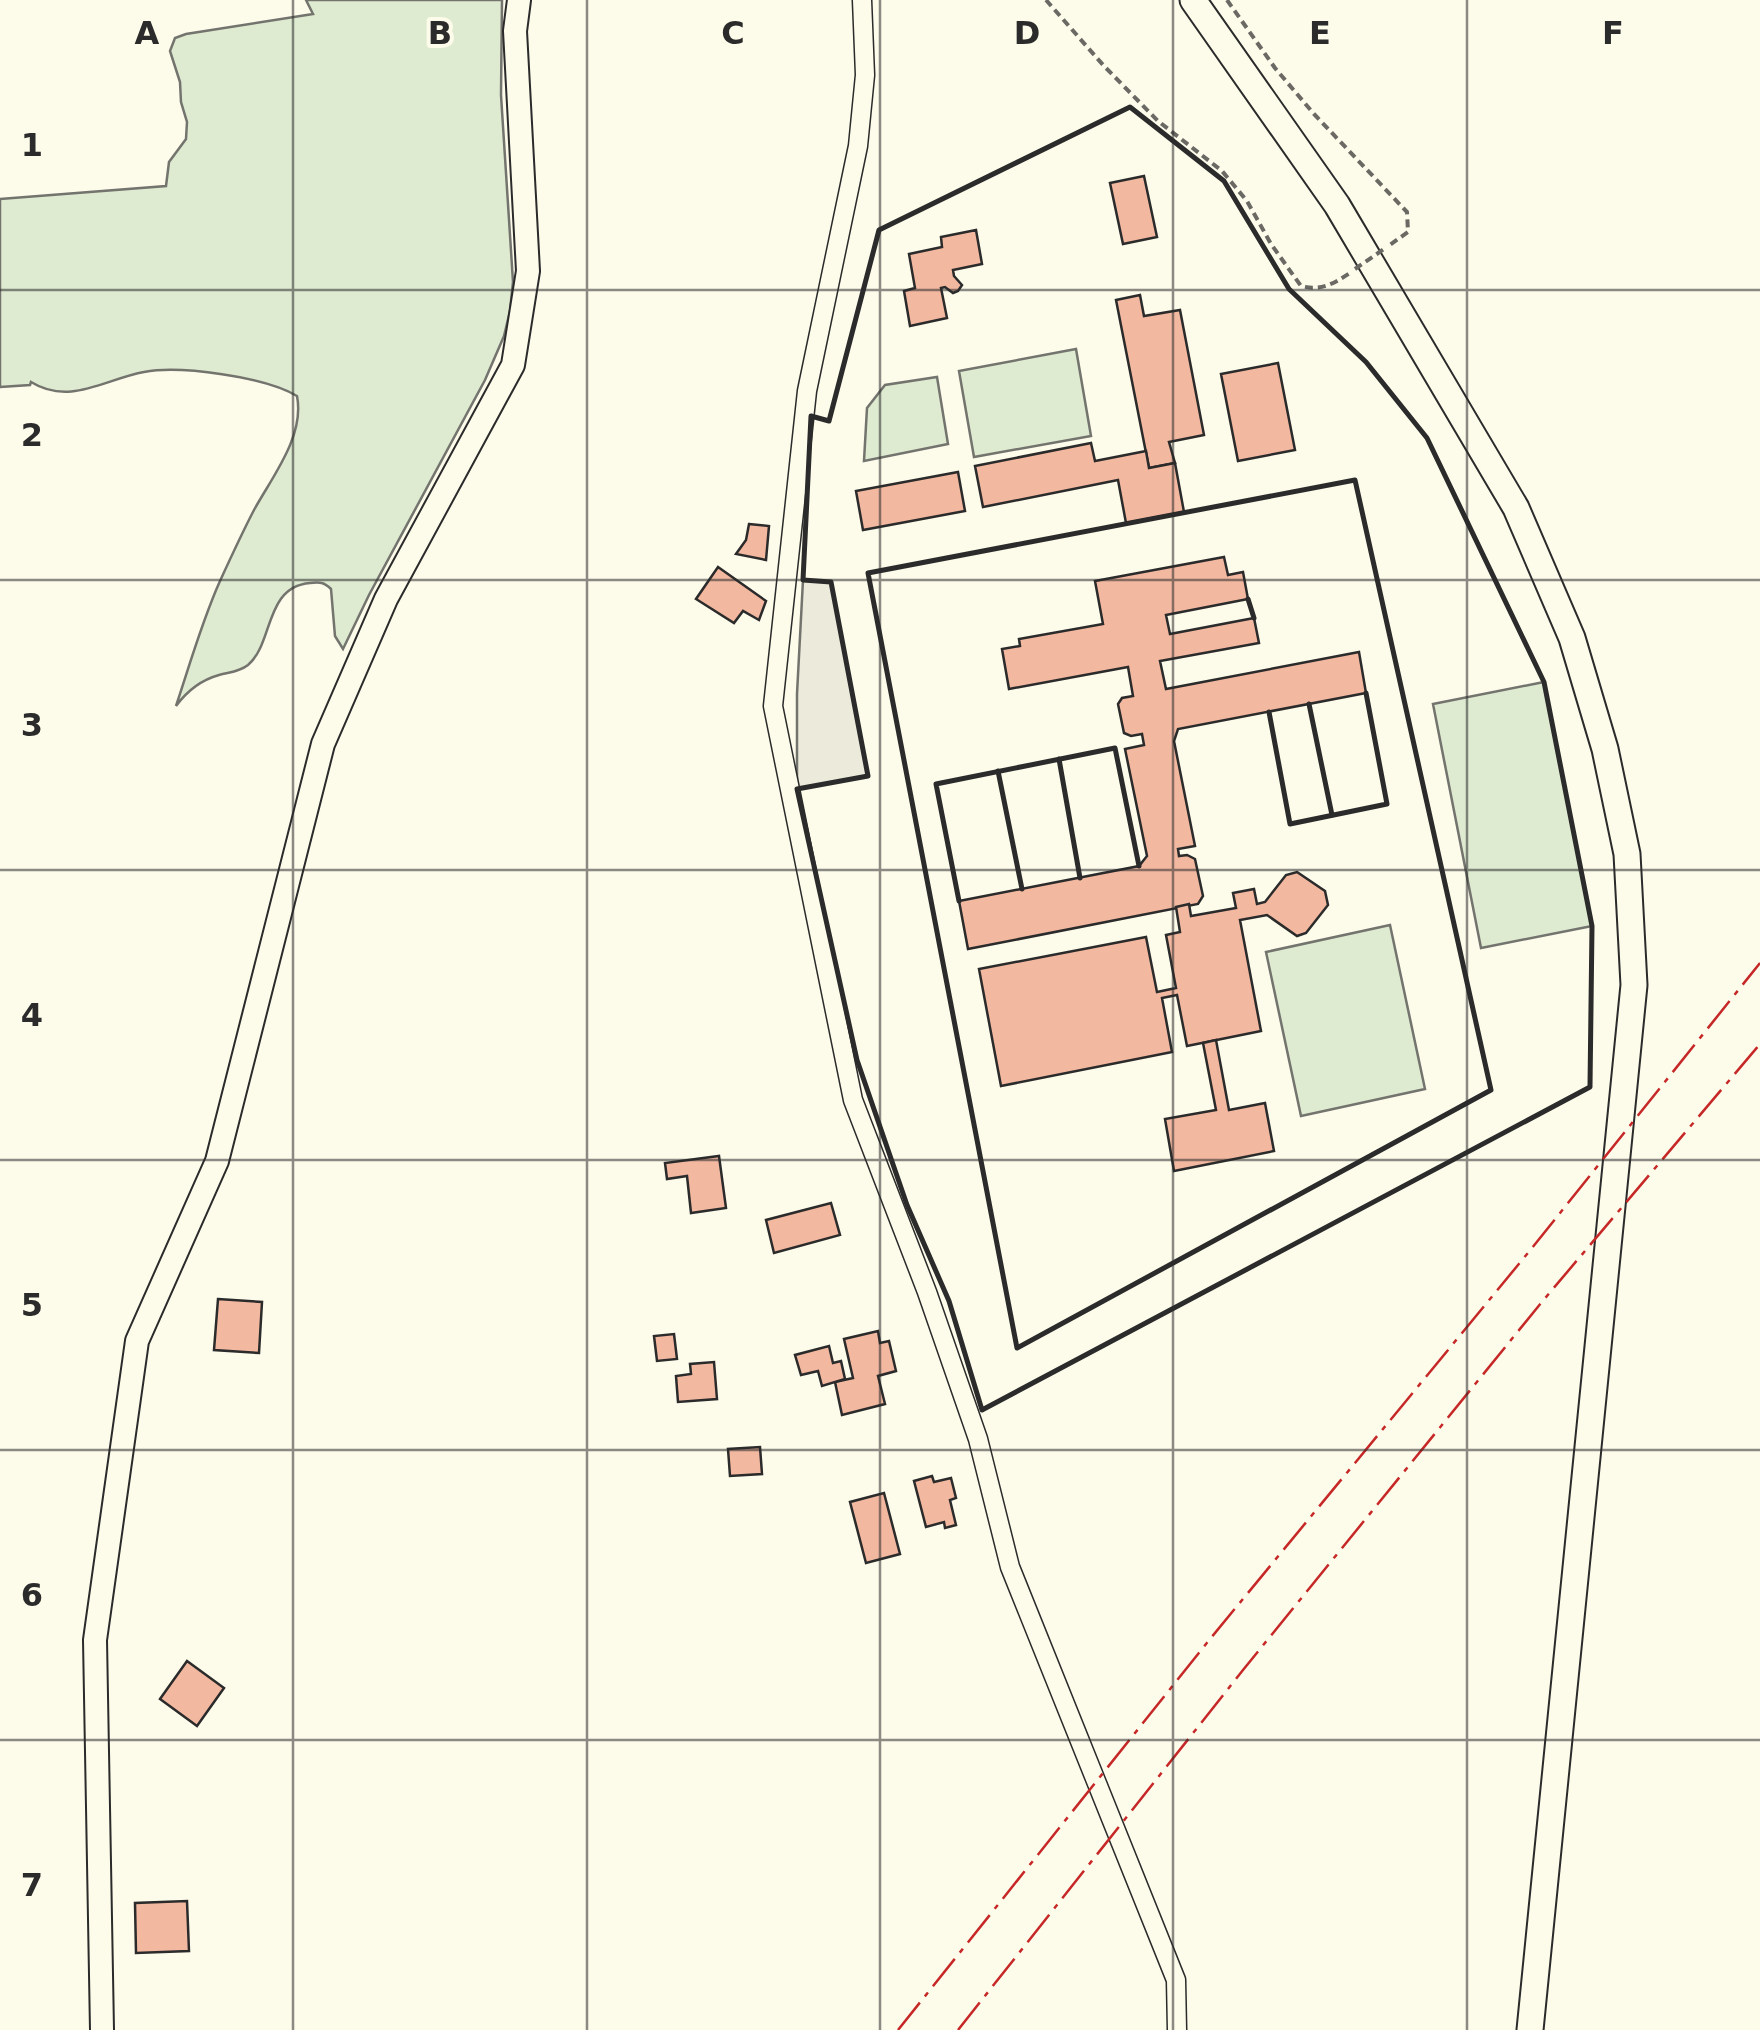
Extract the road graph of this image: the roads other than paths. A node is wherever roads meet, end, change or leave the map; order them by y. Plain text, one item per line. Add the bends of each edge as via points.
1 (519, 0) edge
2 (862, 0) edge
3 (1193, 0) edge
4 (102, 2030) edge
5 (1177, 2030) edge
6 (1530, 2030) edge

1 - 4 street via 515,31 528,272 513,365 386,600 323,744 217,1161 137,1341 95,1640
2 - 5 street via 865,75 858,146 807,391 773,706 853,1100 978,1439 1010,1567 1176,1980
3 - 6 main road via 1337,205 1516,508 1572,638 1606,749 1627,854 1634,985

